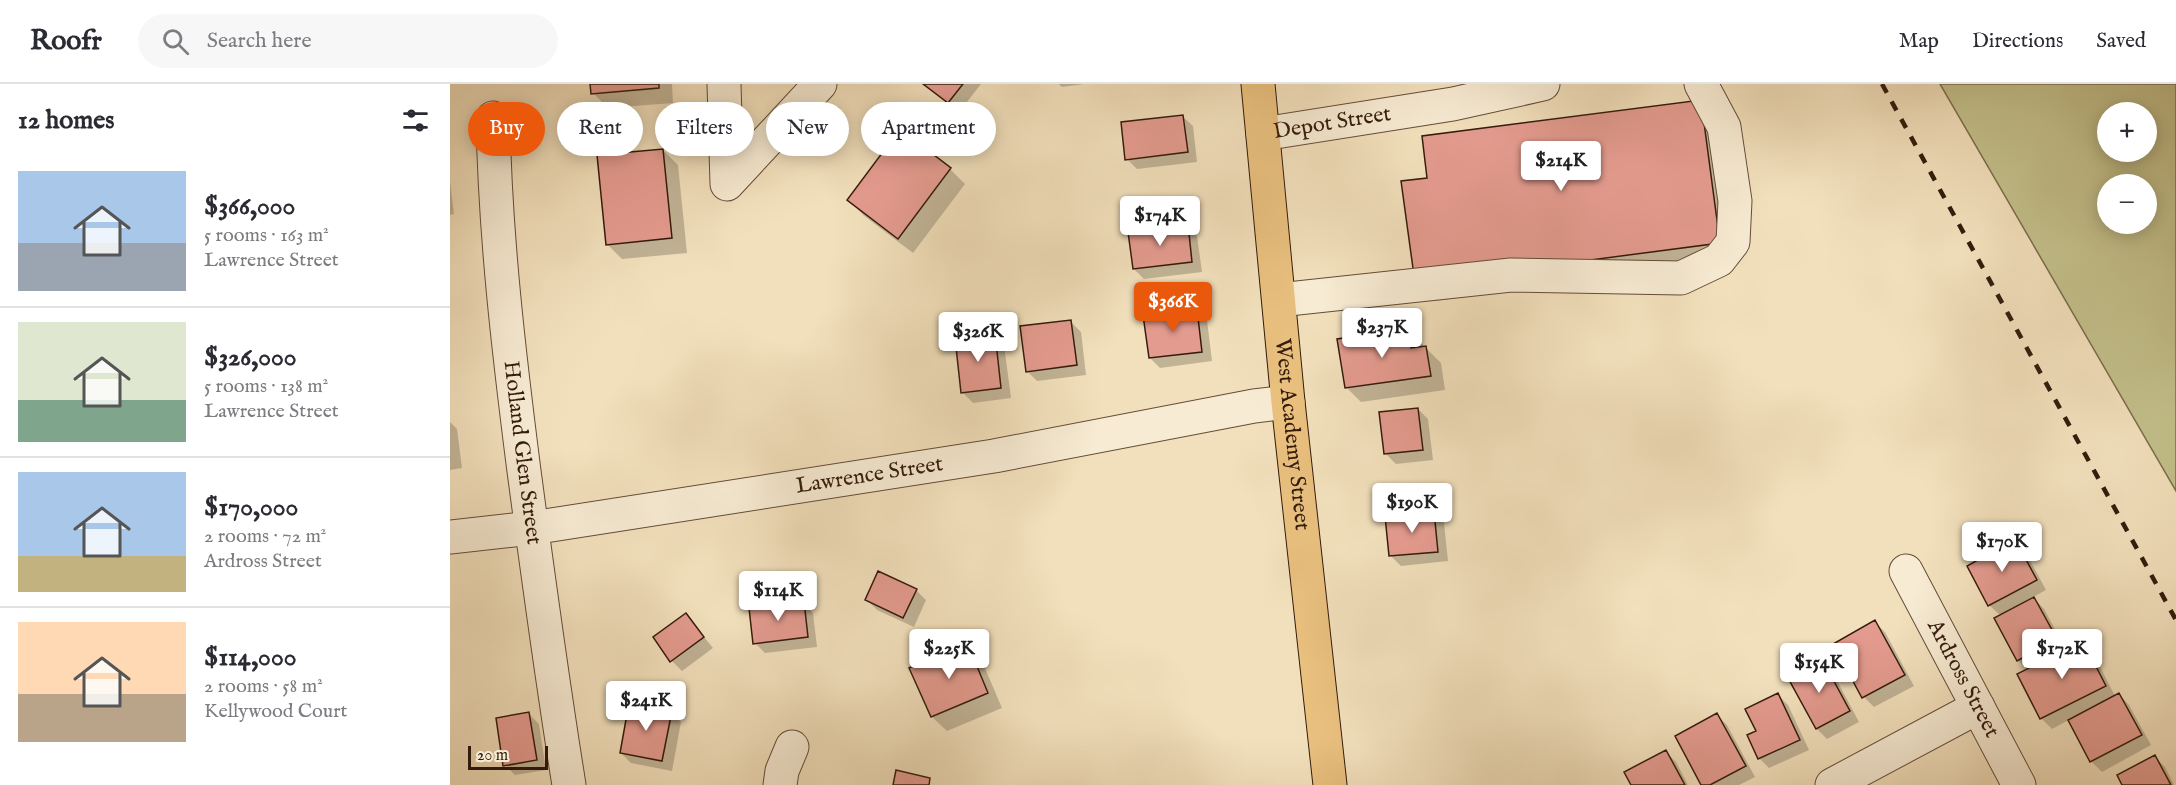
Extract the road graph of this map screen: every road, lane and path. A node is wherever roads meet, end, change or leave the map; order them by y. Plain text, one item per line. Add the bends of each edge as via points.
1 (724, 84) edge
2 (820, 84) edge
3 (1258, 84) edge
4 (1541, 84) edge
5 (1701, 84) edge
6 (1263, 134) junction
7 (494, 156) edge
8 (1279, 300) junction
9 (1288, 402) junction
10 (532, 528) junction
11 (450, 537) edge
12 (1906, 571) dead end
13 (1978, 707) junction
14 (792, 747) dead end
15 (569, 785) edge
16 (780, 785) edge
17 (1330, 785) edge
18 (1832, 785) edge
19 (2019, 785) edge

1 - 2 street via 727,184
3 - 6 main road, West Academy Street
4 - 6 street, Depot Street via 1453,104
5 - 8 street via 1724,127 1735,201 1733,242 1719,260 1681,278 1510,275
6 - 8 main road, West Academy Street
7 - 10 street, Holland Glen Street via 507,331
8 - 9 main road, West Academy Street
9 - 10 street, Lawrence Street via 994,456
9 - 17 main road, West Academy Street
10 - 11 street, Lawrence Street
10 - 15 street, Holland Glen Street
12 - 13 street, Ardross Street
13 - 18 street
13 - 19 street, Ardross Street
14 - 16 street

